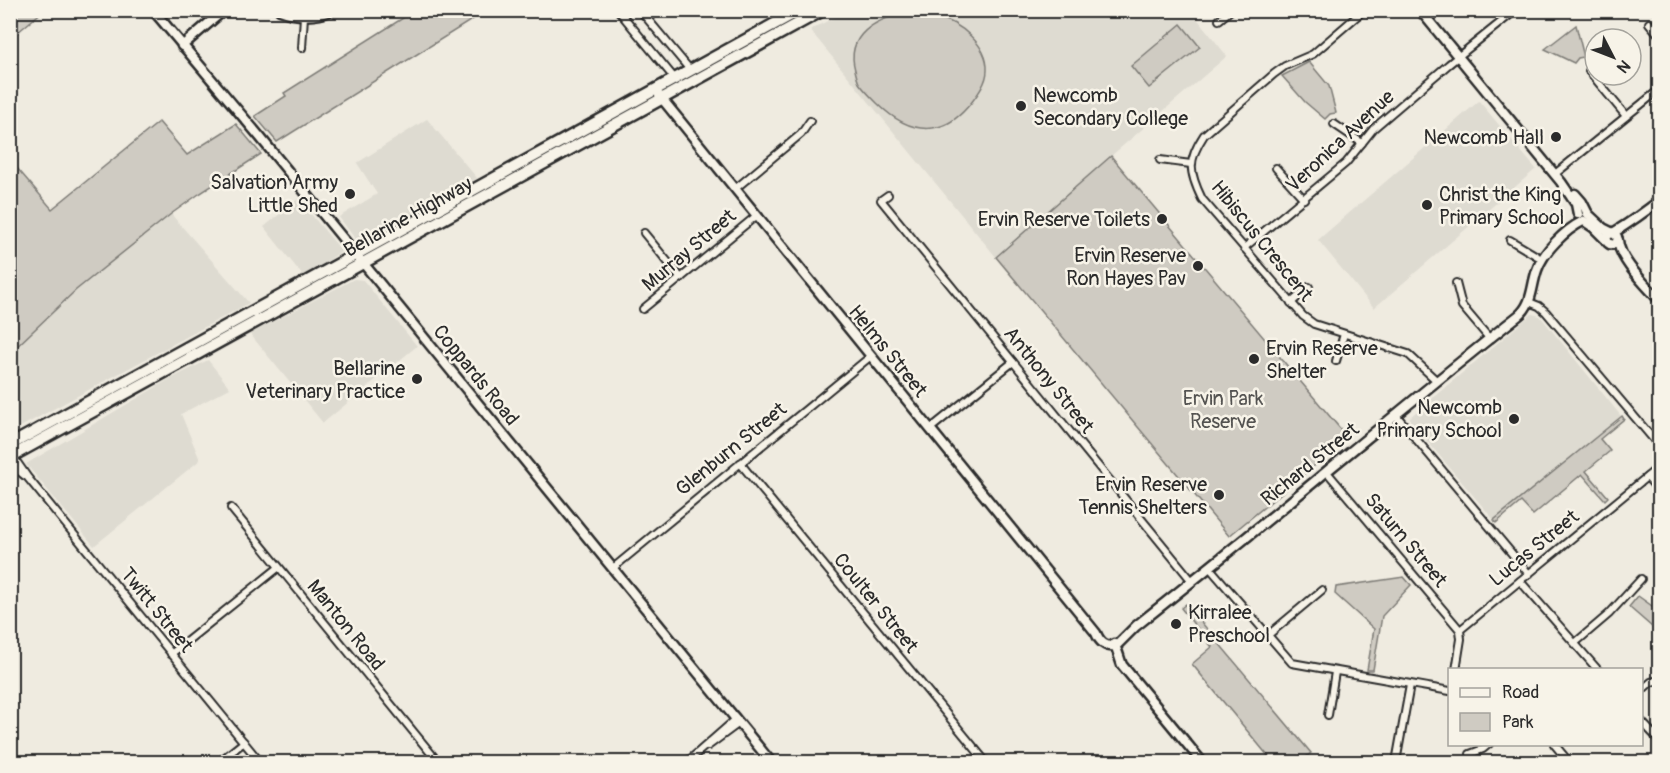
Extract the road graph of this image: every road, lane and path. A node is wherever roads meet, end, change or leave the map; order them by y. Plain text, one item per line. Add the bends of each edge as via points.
1 (153, 10) edge
2 (224, 10) edge
3 (280, 10) edge
4 (332, 10) edge
5 (618, 10) edge
6 (640, 10) edge
7 (800, 10) edge
8 (823, 10) edge
9 (1231, 10) edge
10 (1364, 10) edge
11 (1420, 10) edge
12 (1516, 10) edge
13 (304, 16) junction
14 (1219, 20) dead end
15 (1649, 23) dead end
16 (1659, 36) edge
17 (182, 46) junction
18 (303, 48) dead end
19 (1459, 57) junction
20 (691, 71) junction
21 (675, 79) junction
22 (1602, 87) edge
23 (1659, 89) edge
24 (658, 95) junction
25 (1626, 116) junction
26 (810, 121) dead end
27 (1334, 124) dead end
28 (1362, 143) junction
29 (1160, 160) dead end
30 (1191, 164) junction
31 (1276, 168) dead end
32 (1555, 174) junction
33 (735, 189) junction
34 (888, 195) dead end
35 (1304, 199) junction
36 (1659, 200) edge
37 (756, 216) junction
38 (1583, 216) junction
39 (644, 233) dead end
40 (1613, 238) junction
41 (1510, 240) dead end
42 (1244, 248) junction
43 (1540, 257) junction
44 (359, 259) junction
45 (681, 278) junction
46 (1456, 283) dead end
47 (1310, 287) dead end
48 (1526, 301) junction
49 (1659, 301) edge
50 (1291, 303) junction
51 (643, 309) dead end
52 (1344, 334) junction
53 (1489, 338) junction
54 (871, 356) junction
55 (1013, 362) junction
56 (1336, 362) dead end
57 (1437, 381) junction
58 (1396, 415) junction
59 (930, 429) junction
60 (1659, 447) edge
61 (11, 455) edge
62 (740, 464) junction
63 (1659, 466) edge
64 (1327, 472) junction
65 (1647, 477) junction
66 (1659, 492) edge
67 (231, 508) dead end
68 (1209, 567) junction
69 (278, 568) junction
70 (613, 568) junction
71 (1529, 574) junction
72 (1641, 579) dead end
73 (1520, 580) junction
74 (1192, 581) junction
75 (1322, 590) dead end
76 (1460, 630) junction
77 (1267, 636) junction
78 (1575, 643) junction
79 (1113, 645) junction
80 (171, 654) junction
81 (1455, 668) edge
82 (1597, 668) edge
83 (1335, 672) junction
84 (1659, 680) edge
85 (1410, 685) junction
86 (1643, 688) edge
87 (1448, 691) edge
88 (1328, 715) dead end
89 (737, 721) junction
90 (1643, 724) edge
91 (1659, 741) edge
92 (244, 742) junction
93 (1487, 746) edge
94 (1556, 746) edge
95 (1470, 754) dead end
96 (219, 762) edge
97 (260, 762) edge
98 (438, 762) edge
99 (687, 762) edge
100 (771, 762) edge
101 (986, 762) edge
102 (1202, 762) edge
103 (1396, 762) edge
104 (1569, 762) edge

1 - 17 street, Coppards Road
2 - 17 street
3 - 13 street
4 - 13 street
5 - 21 street
6 - 20 street
7 - 20 highway, Bellarine Highway
8 - 24 highway, Bellarine Highway
9 - 14 street
10 - 30 street via 1313,54 1274,74 1204,135
11 - 19 street
12 - 19 street, Veronica Avenue
13 - 18 street
15 - 16 street
17 - 44 street, Coppards Road
19 - 28 street, Veronica Avenue via 1374,128
19 - 32 street
20 - 21 highway, Bellarine Highway
21 - 24 highway, Bellarine Highway
22 - 25 street
23 - 25 street
24 - 33 street, Helms Street
24 - 44 highway, Bellarine Highway
25 - 32 street
26 - 33 street via 801,134
27 - 28 street
28 - 35 street, Veronica Avenue via 1346,163
29 - 30 street
30 - 42 street, Hibiscus Crescent via 1202,198
31 - 35 street
32 - 38 street
33 - 37 street, Helms Street
34 - 55 street, Anthony Street via 878,201
35 - 42 street, Veronica Avenue
36 - 40 street
37 - 45 street, Murray Street
37 - 54 street, Helms Street
38 - 40 street
38 - 43 street
39 - 45 street
40 - 49 street via 1616,255
41 - 43 street
42 - 50 street, Hibiscus Crescent
43 - 48 street
44 - 61 highway, Bellarine Highway
44 - 70 street, Coppards Road
45 - 51 street, Murray Street
46 - 53 street via 1462,306
47 - 50 street
48 - 53 street, Richard Street via 1520,314
48 - 60 street via 1546,312
50 - 52 street, Hibiscus Crescent via 1314,324
52 - 56 street
52 - 57 street, Hibiscus Crescent via 1408,354
53 - 57 street, Richard Street
54 - 59 street, Helms Street
54 - 62 street, Glenburn Street
55 - 59 street
55 - 74 street, Anthony Street
57 - 58 street, Richard Street
58 - 64 street, Richard Street
58 - 71 street
59 - 79 street, Helms Street via 1096,633
61 - 80 street, Twitt Street
62 - 70 street, Glenburn Street
62 - 101 street, Coulter Street
63 - 65 street, Lucas Street
64 - 68 street, Richard Street
64 - 76 street, Saturn Street
65 - 66 street
65 - 71 street, Lucas Street
67 - 69 street, Manton Road
68 - 74 street, Richard Street
68 - 77 street
69 - 80 street
69 - 98 street, Manton Road
70 - 89 street, Coppards Road
71 - 73 street, Lucas Street
72 - 78 street via 1610,614
73 - 76 street, Lucas Street
73 - 78 street
74 - 79 street, Richard Street
75 - 77 street
76 - 81 street
77 - 83 street via 1292,663
78 - 82 street
79 - 102 street via 1122,665
80 - 92 street, Twitt Street
83 - 85 street
83 - 88 street
84 - 86 street
85 - 87 street
85 - 103 street
89 - 99 street
89 - 100 street, Coppards Road
90 - 91 street
92 - 96 street
92 - 97 street, Twitt Street
93 - 95 street
94 - 104 street

